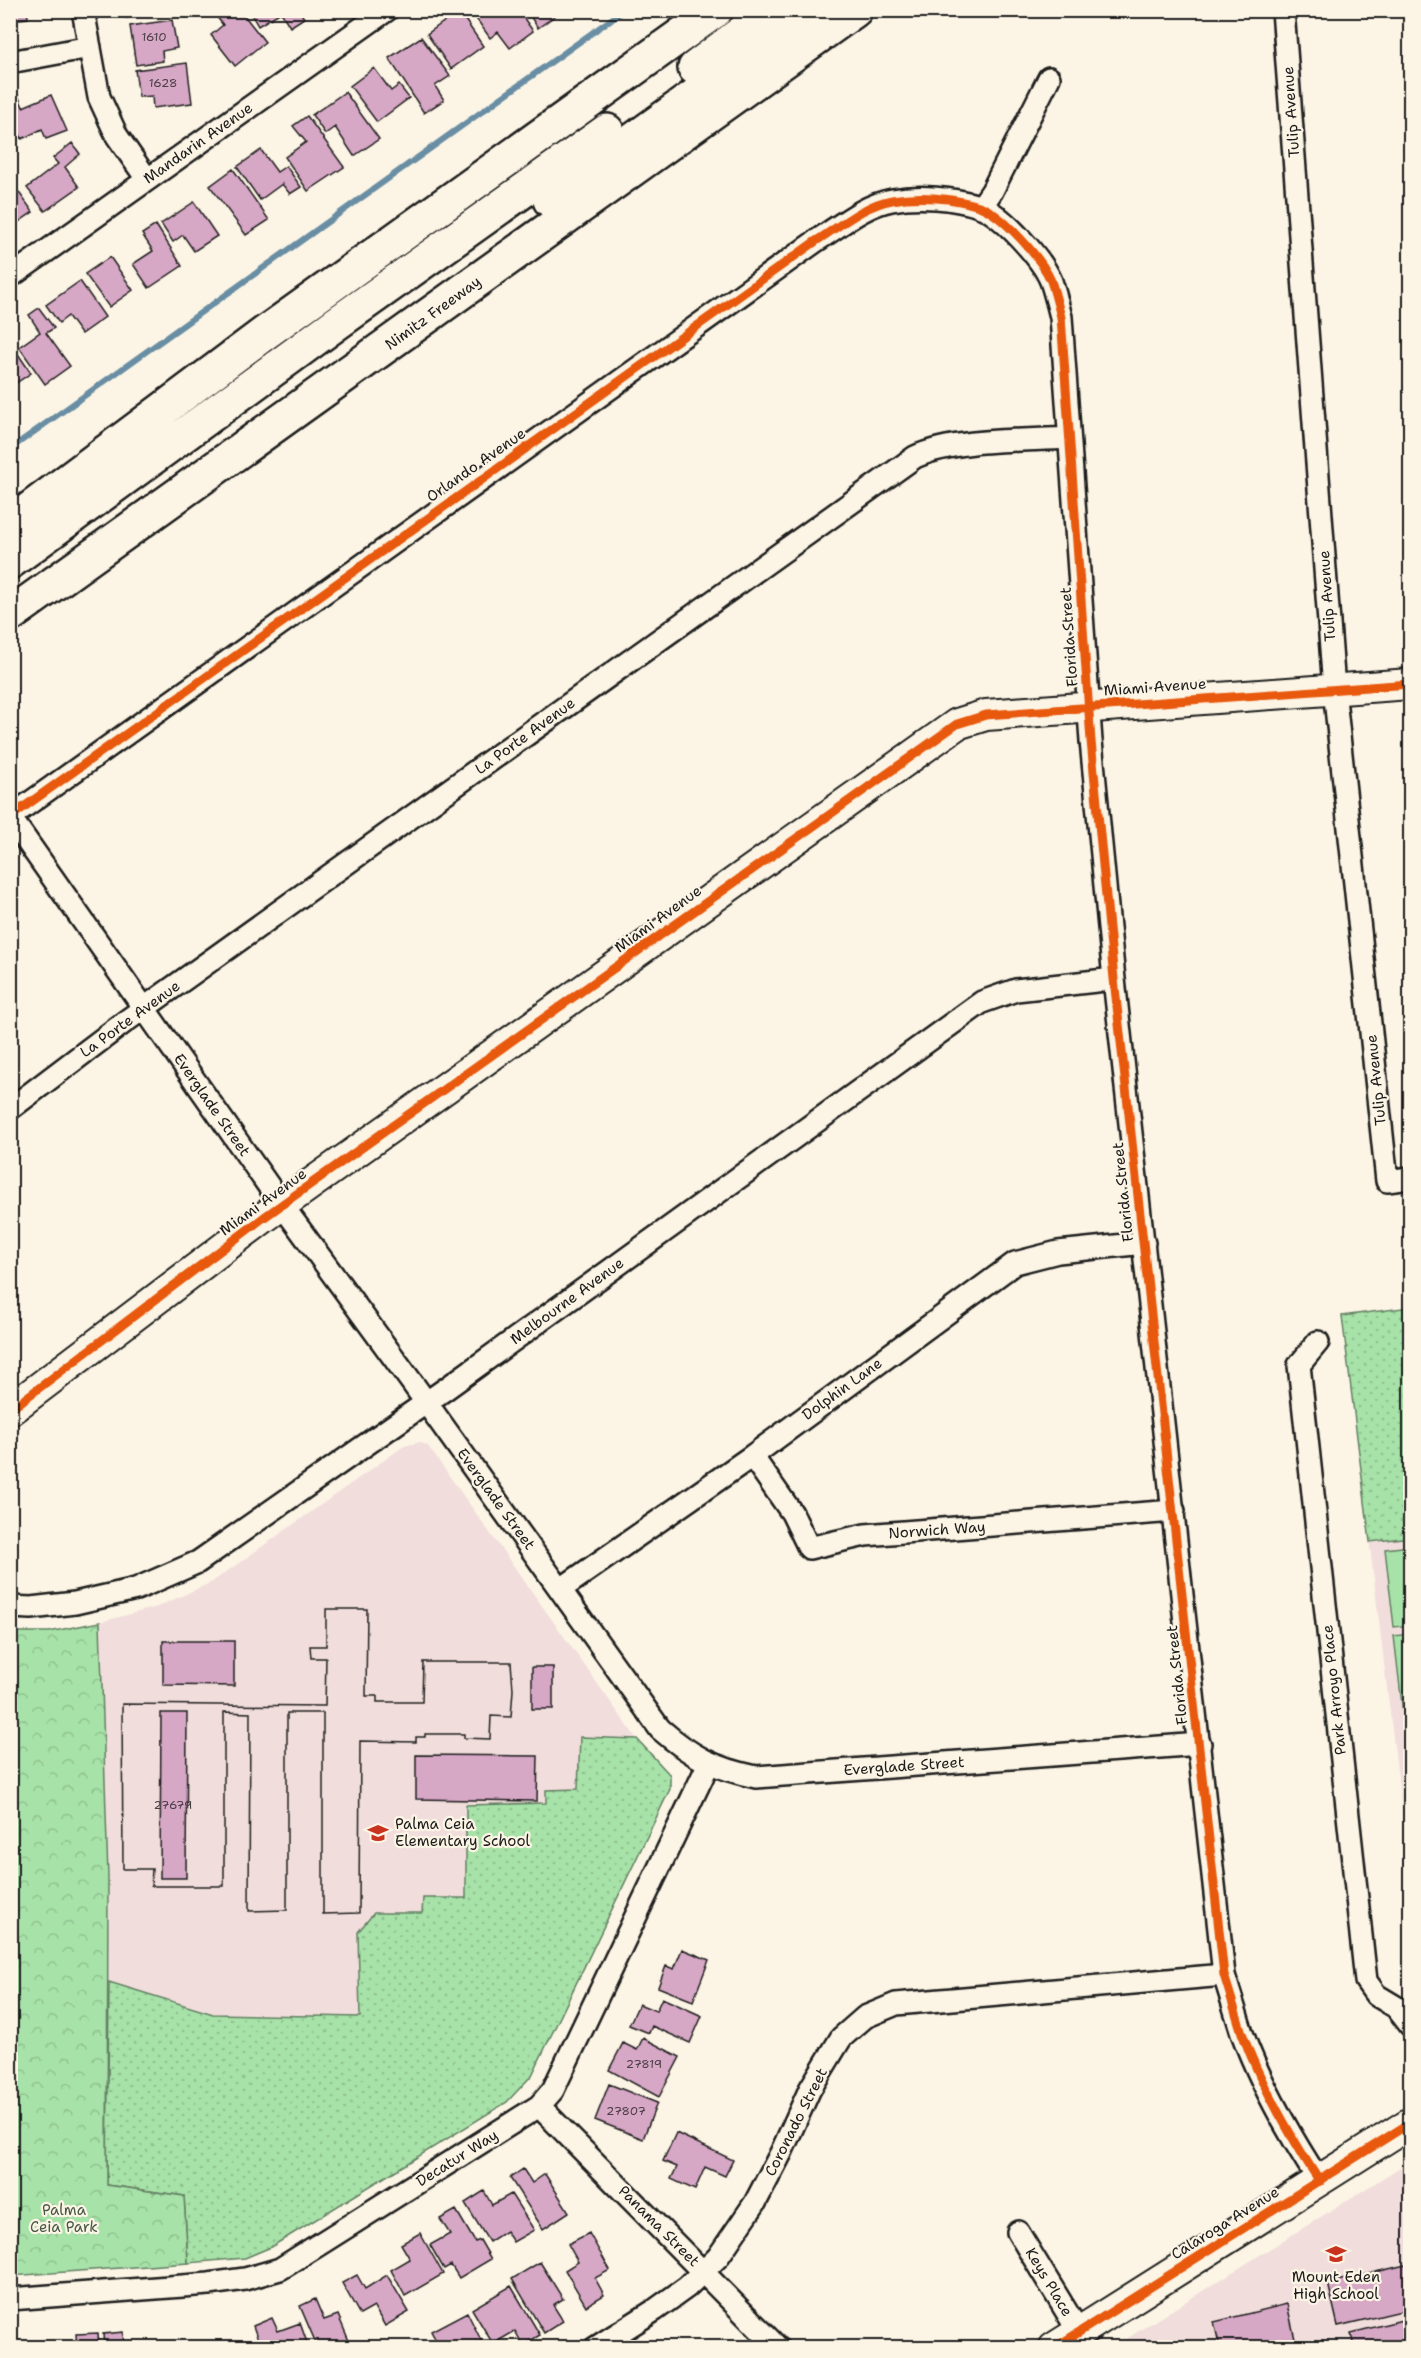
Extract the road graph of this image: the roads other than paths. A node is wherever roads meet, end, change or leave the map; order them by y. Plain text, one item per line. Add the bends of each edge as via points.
1 (83, 10) edge
2 (387, 10) edge
3 (716, 10) edge
4 (772, 10) edge
5 (814, 10) edge
6 (855, 10) edge
7 (1283, 10) edge
8 (90, 47) junction
9 (10, 62) edge
10 (1049, 78) dead end
11 (147, 179) junction
12 (981, 207) junction
13 (10, 277) edge
14 (336, 324) junction
15 (265, 333) junction
16 (1069, 438) junction
17 (10, 524) edge
18 (10, 562) edge
19 (10, 588) edge
20 (10, 615) edge
21 (1410, 684) edge
22 (1334, 689) junction
23 (1089, 707) junction
24 (10, 817) edge
25 (1114, 979) junction
26 (145, 1008) junction
27 (10, 1109) edge
28 (1410, 1178) edge
29 (282, 1205) junction
30 (1144, 1243) junction
31 (1318, 1342) dead end
32 (426, 1403) junction
33 (10, 1410) edge
34 (752, 1456) junction
35 (1174, 1511) junction
36 (561, 1588) junction
37 (10, 1607) edge
38 (1200, 1744) junction
39 (709, 1763) junction
40 (1224, 1975) junction
41 (1410, 2025) edge
42 (539, 2106) junction
43 (1410, 2123) edge
44 (1320, 2182) junction
45 (1018, 2232) dead end
46 (703, 2271) junction
47 (10, 2299) edge
48 (1079, 2332) junction
49 (595, 2348) edge
50 (778, 2348) edge
51 (1054, 2348) edge

1 - 8 street
2 - 11 street, Mandarin Avenue
3 - 15 highway
4 - 14 highway
5 - 19 highway
6 - 20 highway, Nimitz Freeway
7 - 22 street, Tulip Avenue
8 - 9 street
8 - 11 street via 99,97 117,136
10 - 12 street
11 - 13 street, Mandarin Avenue
12 - 16 street, Florida Street via 1026,244 1050,280 1061,317
12 - 24 street, Orlando Avenue via 920,198 892,200 866,209
14 - 15 highway
14 - 18 highway
15 - 17 highway
16 - 23 street, Florida Street
16 - 26 street, La Porte Avenue via 954,445 915,457
21 - 22 street, Miami Avenue
22 - 23 street, Miami Avenue
22 - 28 street, Tulip Avenue via 1387,1181
23 - 25 street, Florida Street
23 - 29 street, Miami Avenue via 986,715 957,724
24 - 26 street, Everglade Street
25 - 30 street, Florida Street
25 - 32 street, Melbourne Avenue via 1016,990 982,1002
26 - 27 street, La Porte Avenue
26 - 29 street, Everglade Street
29 - 32 street, Everglade Street
29 - 33 street, Miami Avenue
30 - 34 street, Dolphin Lane via 1058,1252 1015,1263
30 - 35 street, Florida Street
31 - 41 street, Park Arroyo Place via 1299,1365 1366,1981
32 - 36 street, Everglade Street
32 - 37 street, Melbourne Avenue via 198,1562 136,1589 75,1603
34 - 35 street, Norwich Way via 792,1513 809,1548 865,1535
34 - 36 street, Dolphin Lane
35 - 38 street, Florida Street
36 - 39 street, Everglade Street via 660,1729 684,1750
38 - 39 street, Everglade Street via 756,1777
38 - 40 street, Florida Street
39 - 42 street, Decatur Way via 553,2090
40 - 44 street, Florida Street via 1260,2075
40 - 46 street, Coronado Street via 896,2004 865,2017 841,2038 810,2089 755,2203 718,2257
42 - 46 street, Panama Street
42 - 47 street, Decatur Way via 280,2269 209,2284
43 - 44 street, Calaroga Avenue
44 - 48 street, Calaroga Avenue
45 - 48 street, Keys Place
46 - 49 street, Coronado Street via 655,2310
46 - 50 street, Panama Street
48 - 51 street, Calaroga Avenue

